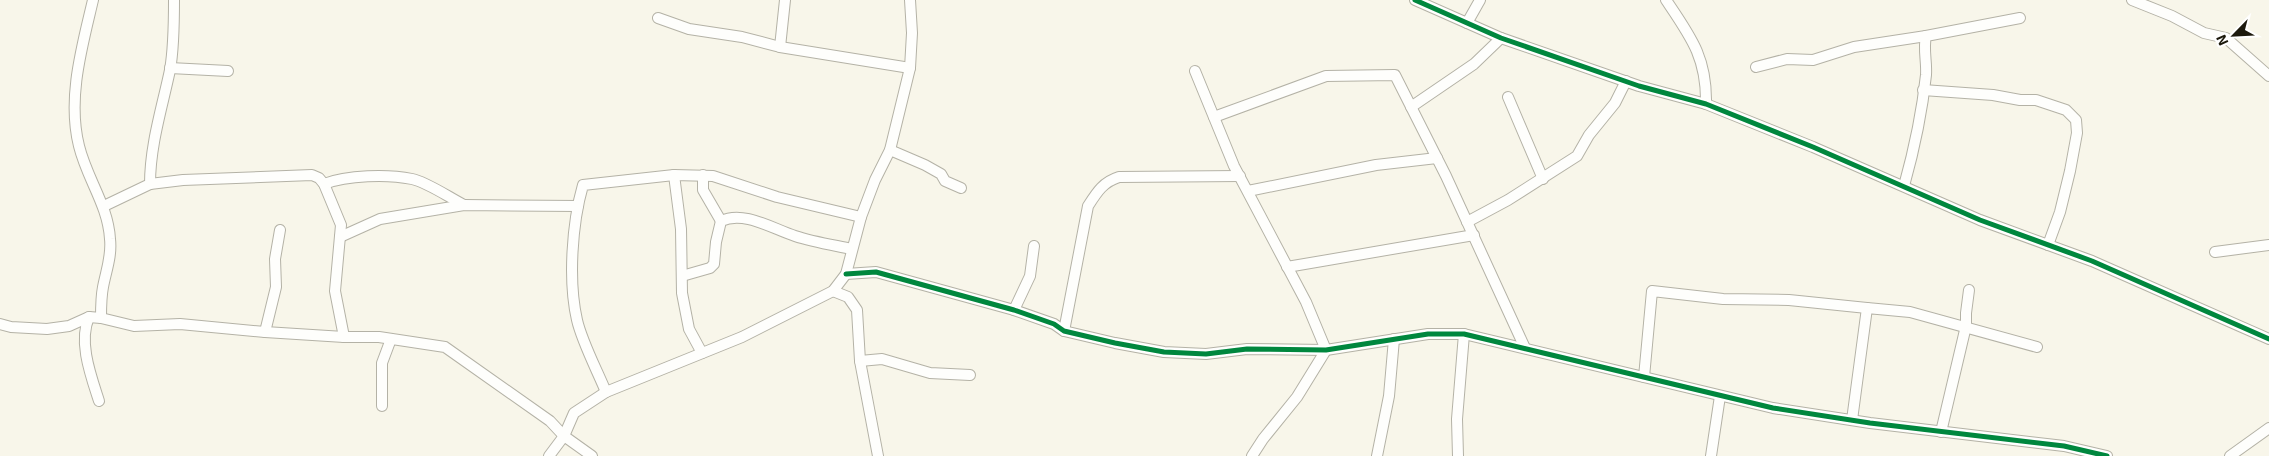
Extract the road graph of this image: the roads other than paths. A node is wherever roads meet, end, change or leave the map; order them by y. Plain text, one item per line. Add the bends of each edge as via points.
1 (93, 0) edge
2 (174, 0) edge
3 (785, 0) edge
4 (910, 0) edge
5 (1414, 0) edge
6 (1480, 0) edge
7 (1666, 0) edge
8 (2132, 0) edge
9 (658, 18) dead end
10 (2020, 18) dead end
11 (1467, 23) junction
12 (1926, 36) junction
13 (1501, 38) junction
14 (780, 47) junction
15 (1756, 67) dead end
16 (170, 68) junction
17 (910, 68) junction
18 (228, 71) dead end
19 (1195, 71) dead end
20 (2269, 76) edge
21 (1626, 81) junction
22 (1923, 90) junction
23 (1508, 97) dead end
24 (1706, 104) junction
25 (1411, 107) junction
26 (1214, 117) junction
27 (890, 150) junction
28 (1437, 158) junction
29 (674, 174) junction
30 (703, 175) junction
31 (1240, 176) junction
32 (1543, 179) junction
33 (150, 184) junction
34 (324, 184) junction
35 (1904, 186) junction
36 (961, 188) dead end
37 (1248, 191) junction
38 (464, 205) junction
39 (104, 206) junction
40 (578, 206) junction
41 (861, 217) junction
42 (721, 221) junction
43 (1467, 222) junction
44 (280, 230) dead end
45 (340, 236) junction
46 (1474, 236) junction
47 (2048, 245) junction
48 (2269, 245) edge
49 (1034, 246) dead end
50 (852, 249) junction
51 (2215, 252) dead end
52 (1287, 267) junction
53 (846, 274) junction
54 (682, 276) junction
55 (1970, 290) dead end
56 (833, 291) junction
57 (1867, 308) junction
58 (1014, 310) junction
59 (89, 317) junction
60 (101, 318) junction
61 (0, 324) edge
62 (1966, 326) junction
63 (1064, 331) junction
64 (265, 332) junction
65 (1464, 334) junction
66 (344, 337) junction
67 (2269, 338) edge
68 (391, 339) junction
69 (1394, 339) junction
70 (2037, 347) dead end
71 (1525, 348) junction
72 (1326, 350) junction
73 (702, 353) junction
74 (860, 361) junction
75 (970, 375) dead end
76 (1644, 377) junction
77 (606, 392) junction
78 (1720, 396) junction
79 (100, 401) dead end
80 (382, 406) dead end
81 (1852, 420) junction
82 (2269, 428) edge
83 (1941, 432) junction
84 (564, 436) junction
85 (549, 456) edge
86 (592, 456) edge
87 (878, 456) edge
88 (1252, 456) edge
89 (1377, 456) edge
90 (1458, 456) edge
91 (1712, 456) edge
92 (2107, 456) edge
93 (2230, 456) edge

1 - 39 street via 78,67 75,116 79,146
2 - 16 street
3 - 14 street
4 - 17 street
5 - 11 street
6 - 11 street
7 - 24 street via 1686,29 1703,64
8 - 20 street via 2204,32 2226,38
9 - 14 street via 689,29 742,36
10 - 12 street
11 - 13 street
12 - 15 street via 1854,47 1813,60 1787,59
12 - 22 street
13 - 21 street
13 - 25 street via 1474,64
14 - 17 street
16 - 18 street
16 - 33 street via 151,155
17 - 27 street
19 - 26 street
21 - 24 street
21 - 32 street via 1615,103 1577,156
22 - 35 street via 1914,150
22 - 47 street via 2036,100 2066,110 2076,120 2077,133 2070,171
23 - 32 street
24 - 35 street
25 - 26 street via 1395,75 1326,76
25 - 28 street
26 - 31 street
27 - 36 street via 925,165 941,174 945,181
27 - 41 street
28 - 37 street via 1376,165
28 - 43 street
29 - 30 street
29 - 40 street via 584,185
29 - 54 street via 681,229
30 - 41 street
30 - 42 street via 703,190
31 - 37 street
31 - 63 street via 1118,177 1108,181 1088,206
32 - 43 street
33 - 34 street via 312,175
33 - 39 street
34 - 38 street via 378,176 414,179
34 - 45 street via 341,225
35 - 47 street via 1980,220
37 - 52 street
38 - 40 street
38 - 45 street via 380,219
39 - 60 street via 110,258
40 - 77 street via 572,268 577,320
41 - 50 street
42 - 50 street via 728,218 757,221 795,236
42 - 54 street via 714,264
43 - 46 street
44 - 64 street via 275,259 276,287
45 - 66 street via 335,291
46 - 52 street
46 - 71 street
47 - 67 street
48 - 51 street
49 - 58 street via 1030,276
50 - 53 street
52 - 72 street
53 - 56 street
53 - 58 street via 876,272
54 - 73 street via 689,329
55 - 62 street
56 - 73 street via 742,337
56 - 74 street via 848,297 857,310
57 - 62 street via 1910,312
57 - 76 street via 1652,291
57 - 81 street
58 - 63 street via 1054,324
59 - 60 street
59 - 61 street via 69,326 47,329
59 - 79 street via 84,329 91,377
60 - 64 street via 134,326 180,324
62 - 70 street
62 - 83 street
63 - 72 street via 1164,352 1206,354 1247,349
64 - 66 street
65 - 69 street via 1428,334
65 - 71 street
65 - 90 street via 1457,418
66 - 68 street
68 - 80 street via 382,363
68 - 84 street via 445,347 550,421
69 - 72 street
69 - 89 street via 1389,396
71 - 76 street
72 - 88 street via 1297,397
73 - 77 street
74 - 75 street via 882,359 930,373
74 - 87 street
76 - 78 street
77 - 84 street via 574,413
78 - 81 street via 1772,408
78 - 91 street
81 - 83 street
82 - 93 street
83 - 92 street via 2064,446
84 - 85 street
84 - 86 street

